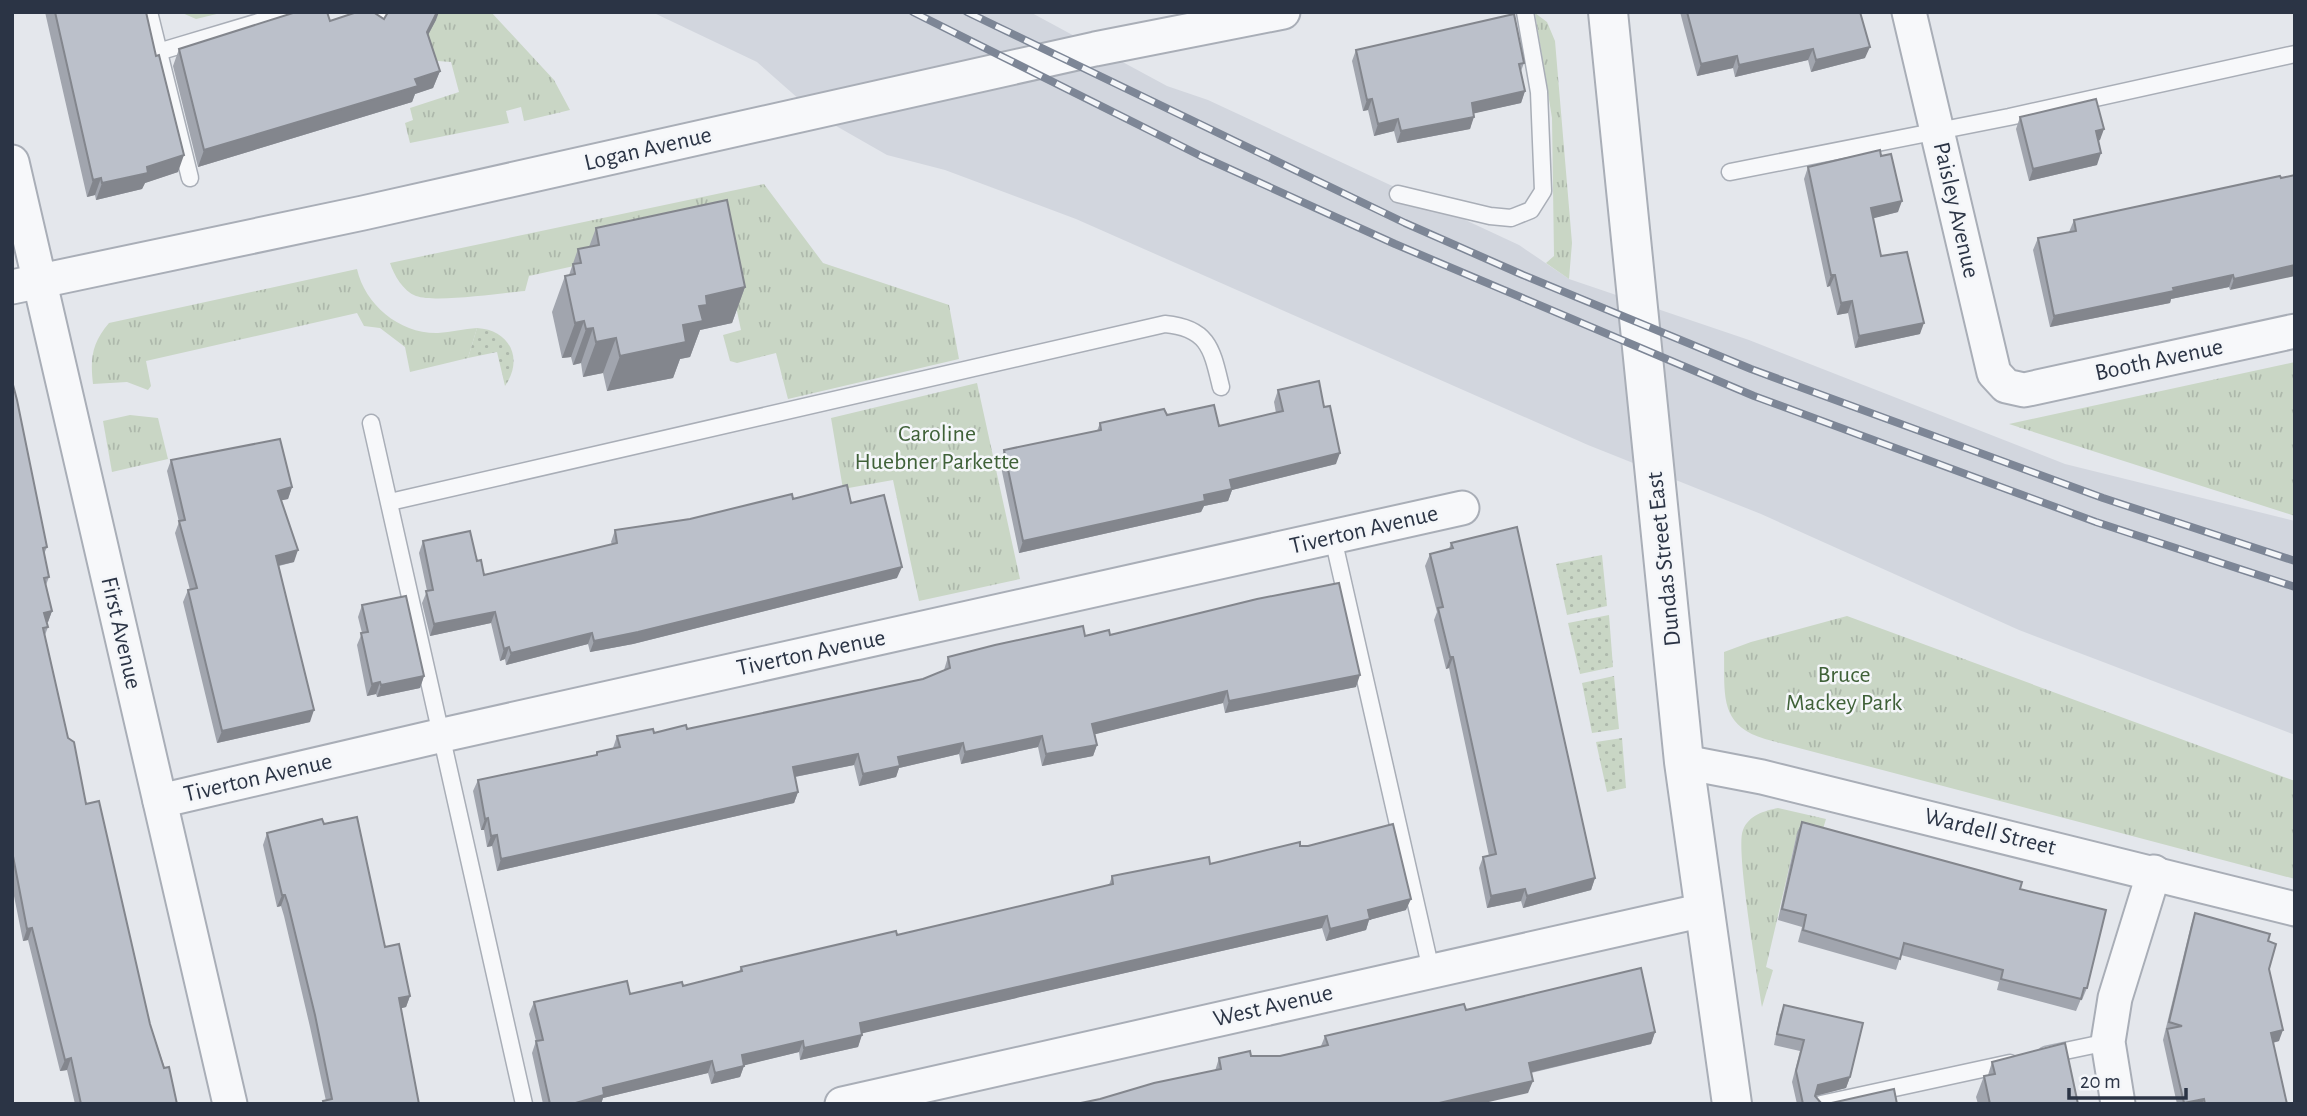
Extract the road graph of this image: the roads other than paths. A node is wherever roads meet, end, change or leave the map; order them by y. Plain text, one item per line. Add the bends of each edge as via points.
1 (149, 12) edge
2 (292, 12) edge
3 (1283, 12) edge
4 (1525, 12) edge
5 (1608, 12) edge
6 (1909, 12) edge
7 (158, 52) junction
8 (2295, 54) edge
9 (1937, 130) junction
10 (12, 162) edge
11 (1730, 172) dead end
12 (190, 178) dead end
13 (1398, 194) dead end
14 (26, 284) edge
15 (2295, 331) edge
16 (1221, 387) dead end
17 (2024, 390) joint
18 (371, 424) dead end
19 (390, 502) junction
20 (1462, 508) dead end
21 (1333, 538) junction
22 (443, 734) junction
23 (1684, 762) junction
24 (160, 801) junction
25 (2154, 872) junction
26 (2295, 909) edge
27 (1704, 910) junction
28 (1431, 970) junction
29 (2108, 1042) junction
30 (230, 1104) edge
31 (524, 1104) edge
32 (842, 1104) edge
33 (1732, 1104) edge
34 (1821, 1104) edge
35 (2119, 1104) edge

1 - 7 lane
2 - 7 lane
3 - 14 street, Logan Avenue via 1095,49
4 - 13 lane via 1539,92 1543,191 1531,210 1511,218 1490,216
5 - 23 street, Dundas Street East
6 - 9 street, Paisley Avenue
7 - 12 lane
8 - 9 lane
9 - 11 lane
9 - 17 street, Paisley Avenue via 1994,373 2006,386
10 - 14 street, First Avenue
14 - 24 street, First Avenue
15 - 17 street, Booth Avenue
16 - 19 lane via 1213,350 1200,335 1184,325 1165,324
18 - 19 lane
19 - 22 lane
20 - 21 street, Tiverton Avenue
21 - 22 street, Tiverton Avenue
21 - 28 lane
22 - 24 street, Tiverton Avenue
22 - 31 lane
23 - 25 street, Wardell Street
23 - 27 street, Dundas Street East
24 - 30 street, First Avenue
25 - 26 street, Wardell Street
25 - 29 street via 2115,998
27 - 28 street, West Avenue
27 - 33 street, Dundas Street East
28 - 32 street, West Avenue
29 - 34 lane
29 - 35 street

